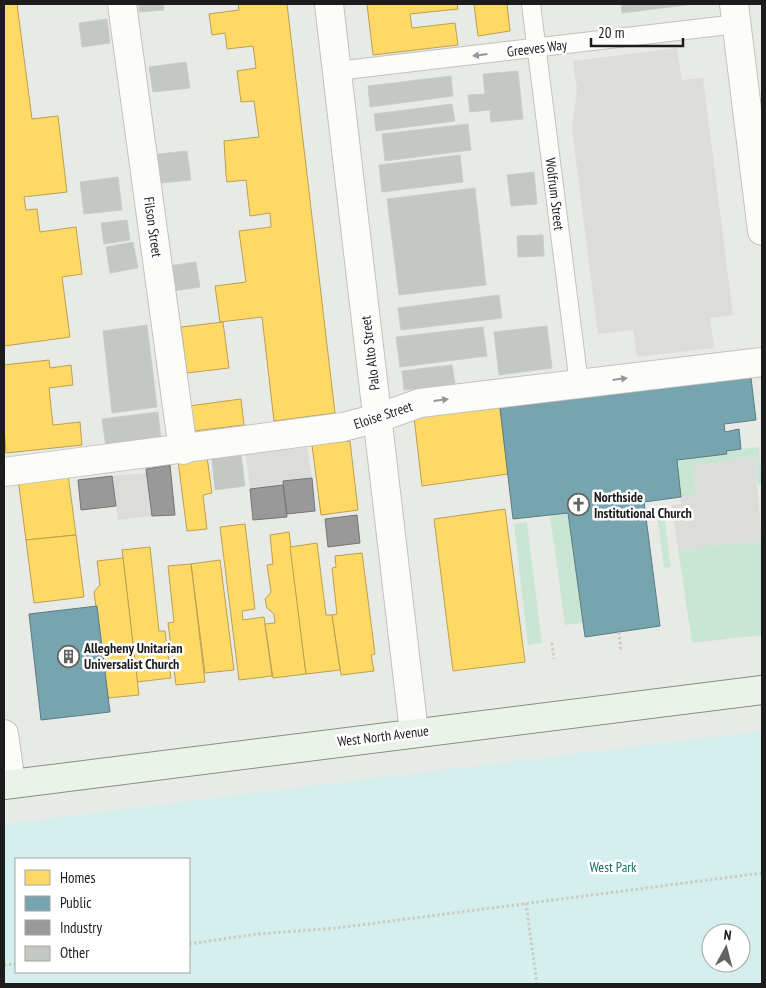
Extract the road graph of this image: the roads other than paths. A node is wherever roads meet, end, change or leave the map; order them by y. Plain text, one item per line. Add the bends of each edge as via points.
1 (122, 4) edge
2 (329, 4) edge
3 (531, 4) edge
4 (735, 14) edge
5 (536, 48) junction
6 (337, 72) junction
7 (762, 231) edge
8 (762, 362) edge
9 (579, 384) junction
10 (378, 418) junction
11 (183, 450) junction
12 (4, 472) edge
13 (762, 690) edge
14 (414, 732) junction
15 (4, 734) edge
16 (7, 784) edge

1 - 11 street, Filson Street
2 - 6 street, Palo Alto Street
3 - 5 lane, Wolfrum Street
4 - 5 lane, Greeves Way
4 - 7 street
5 -> 6 lane, Greeves Way
5 - 9 lane, Wolfrum Street
6 - 10 street, Palo Alto Street
9 -> 8 street, Eloise Street
10 -> 9 street, Eloise Street via 420,403
10 - 11 street, Eloise Street via 343,427
10 - 14 street, Palo Alto Street
11 - 12 street, Eloise Street
13 - 14 main road, West North Avenue
14 - 16 main road, West North Avenue
15 - 16 street

